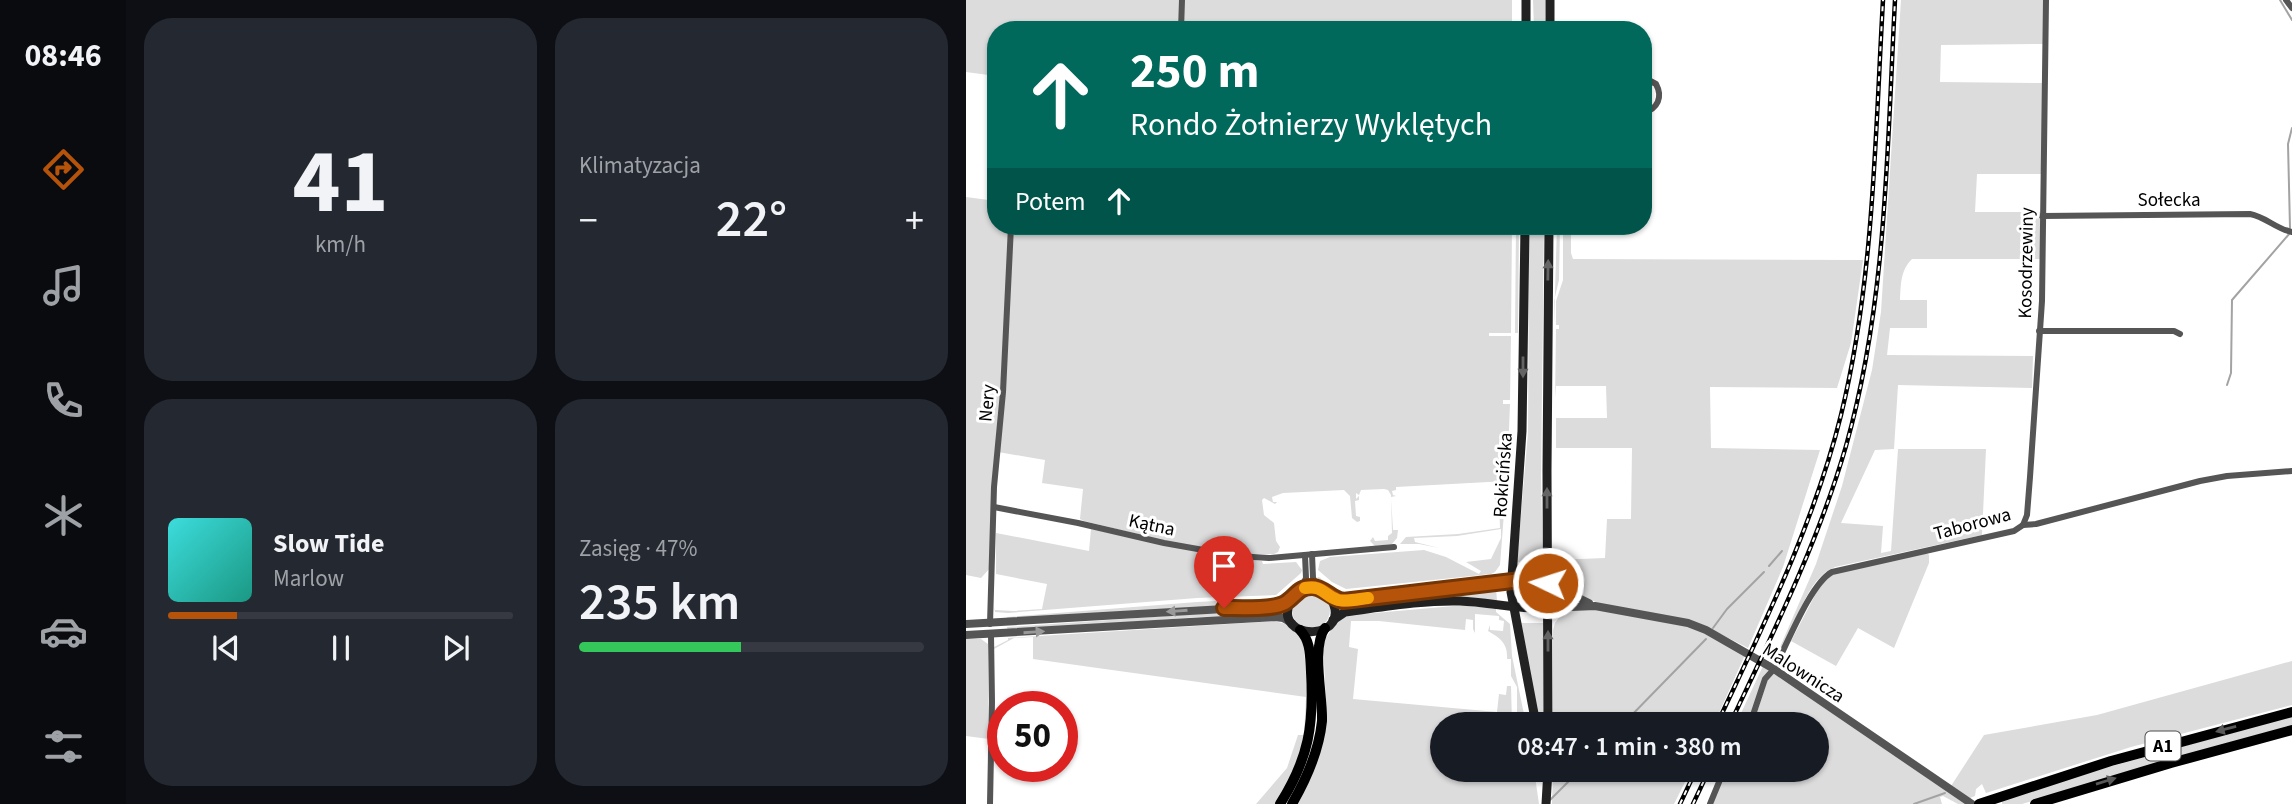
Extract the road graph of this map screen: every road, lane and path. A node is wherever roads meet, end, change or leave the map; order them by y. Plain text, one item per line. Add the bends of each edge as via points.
1 (1182, 0) edge
2 (1526, 0) edge
3 (1550, 0) edge
4 (2046, 0) edge
5 (2286, 0) edge
6 (2292, 8) edge
7 (1181, 21) edge
8 (1526, 21) edge
9 (1550, 21) edge
10 (1652, 82) edge
11 (1652, 108) edge
12 (2042, 216) junction
13 (2292, 232) edge
14 (1012, 235) edge
15 (1525, 235) edge
16 (1549, 235) edge
17 (2039, 331) junction
18 (2180, 334) dead end
19 (2292, 471) edge
20 (995, 507) junction
21 (2023, 525) junction
22 (1394, 547) dead end
23 (1309, 554) junction
24 (1511, 581) junction
25 (1548, 583) junction
26 (1320, 588) junction
27 (1299, 590) junction
28 (1329, 595) junction
29 (1291, 598) junction
30 (1512, 607) junction
31 (1601, 607) junction
32 (1548, 608) junction
33 (966, 624) edge
34 (990, 624) junction
35 (1328, 625) junction
36 (1296, 627) junction
37 (966, 635) edge
38 (991, 635) junction
39 (1774, 669) junction
40 (1534, 712) edge
41 (1548, 712) edge
42 (1754, 712) edge
43 (2292, 712) edge
44 (2292, 730) edge
45 (1546, 782) edge
46 (1719, 782) edge
47 (1546, 802) edge
48 (1978, 803) edge
49 (990, 804) edge
50 (1280, 804) edge
51 (1292, 804) edge
52 (1710, 804) edge
53 (2035, 804) edge

1 - 7 street
2 - 8 main road
3 - 9 main road
4 - 12 street, Kosodrzewiny
5 - 6 street
10 - 11 street via 1660,95
12 - 13 street, Sołecka via 2250,214
12 - 17 street, Kosodrzewiny
14 - 20 street, Nery
15 -> 24 main road, Rokicińska via 1522,431
25 -> 16 main road
17 - 18 street
17 - 21 street, Kosodrzewiny
19 - 21 street, Taborowa via 2216,478
20 - 23 street, Kątna via 1237,556
20 - 34 street, Nery
21 - 39 street, Taborowa via 2014,531 1828,574 1814,589
22 - 23 street, Kątna
23 - 26 street via 1313,578
23 - 27 street
24 - 25 main road
24 - 28 main road via 1346,601
24 - 30 main road, Rokicińska
25 - 31 street, Malownicza
25 - 32 main road
26 - 27 main road
26 - 28 main road
27 - 29 main road
28 - 35 main road via 1334,606
29 -> 34 street via 1276,606
29 - 36 main road via 1288,611
30 - 32 main road
30 - 35 main road via 1441,602 1345,612
30 - 40 main road, Rokicińska
31 - 32 street, Malownicza
31 - 39 street, Malownicza via 1697,626
41 -> 32 main road
33 - 34 street
35 - 36 main road via 1312,633
35 - 51 highway via 1319,644 1319,740
38 -> 36 street via 1264,617 1283,618
36 - 50 highway via 1307,640 1310,656 1312,722 1301,765
37 - 38 street
38 - 49 street
39 - 42 street, Taborowa via 1765,679
39 - 48 street, Malownicza
43 -> 48 highway, A1 via 2164,745
53 -> 44 highway, A1
45 - 47 main road
46 - 52 street

